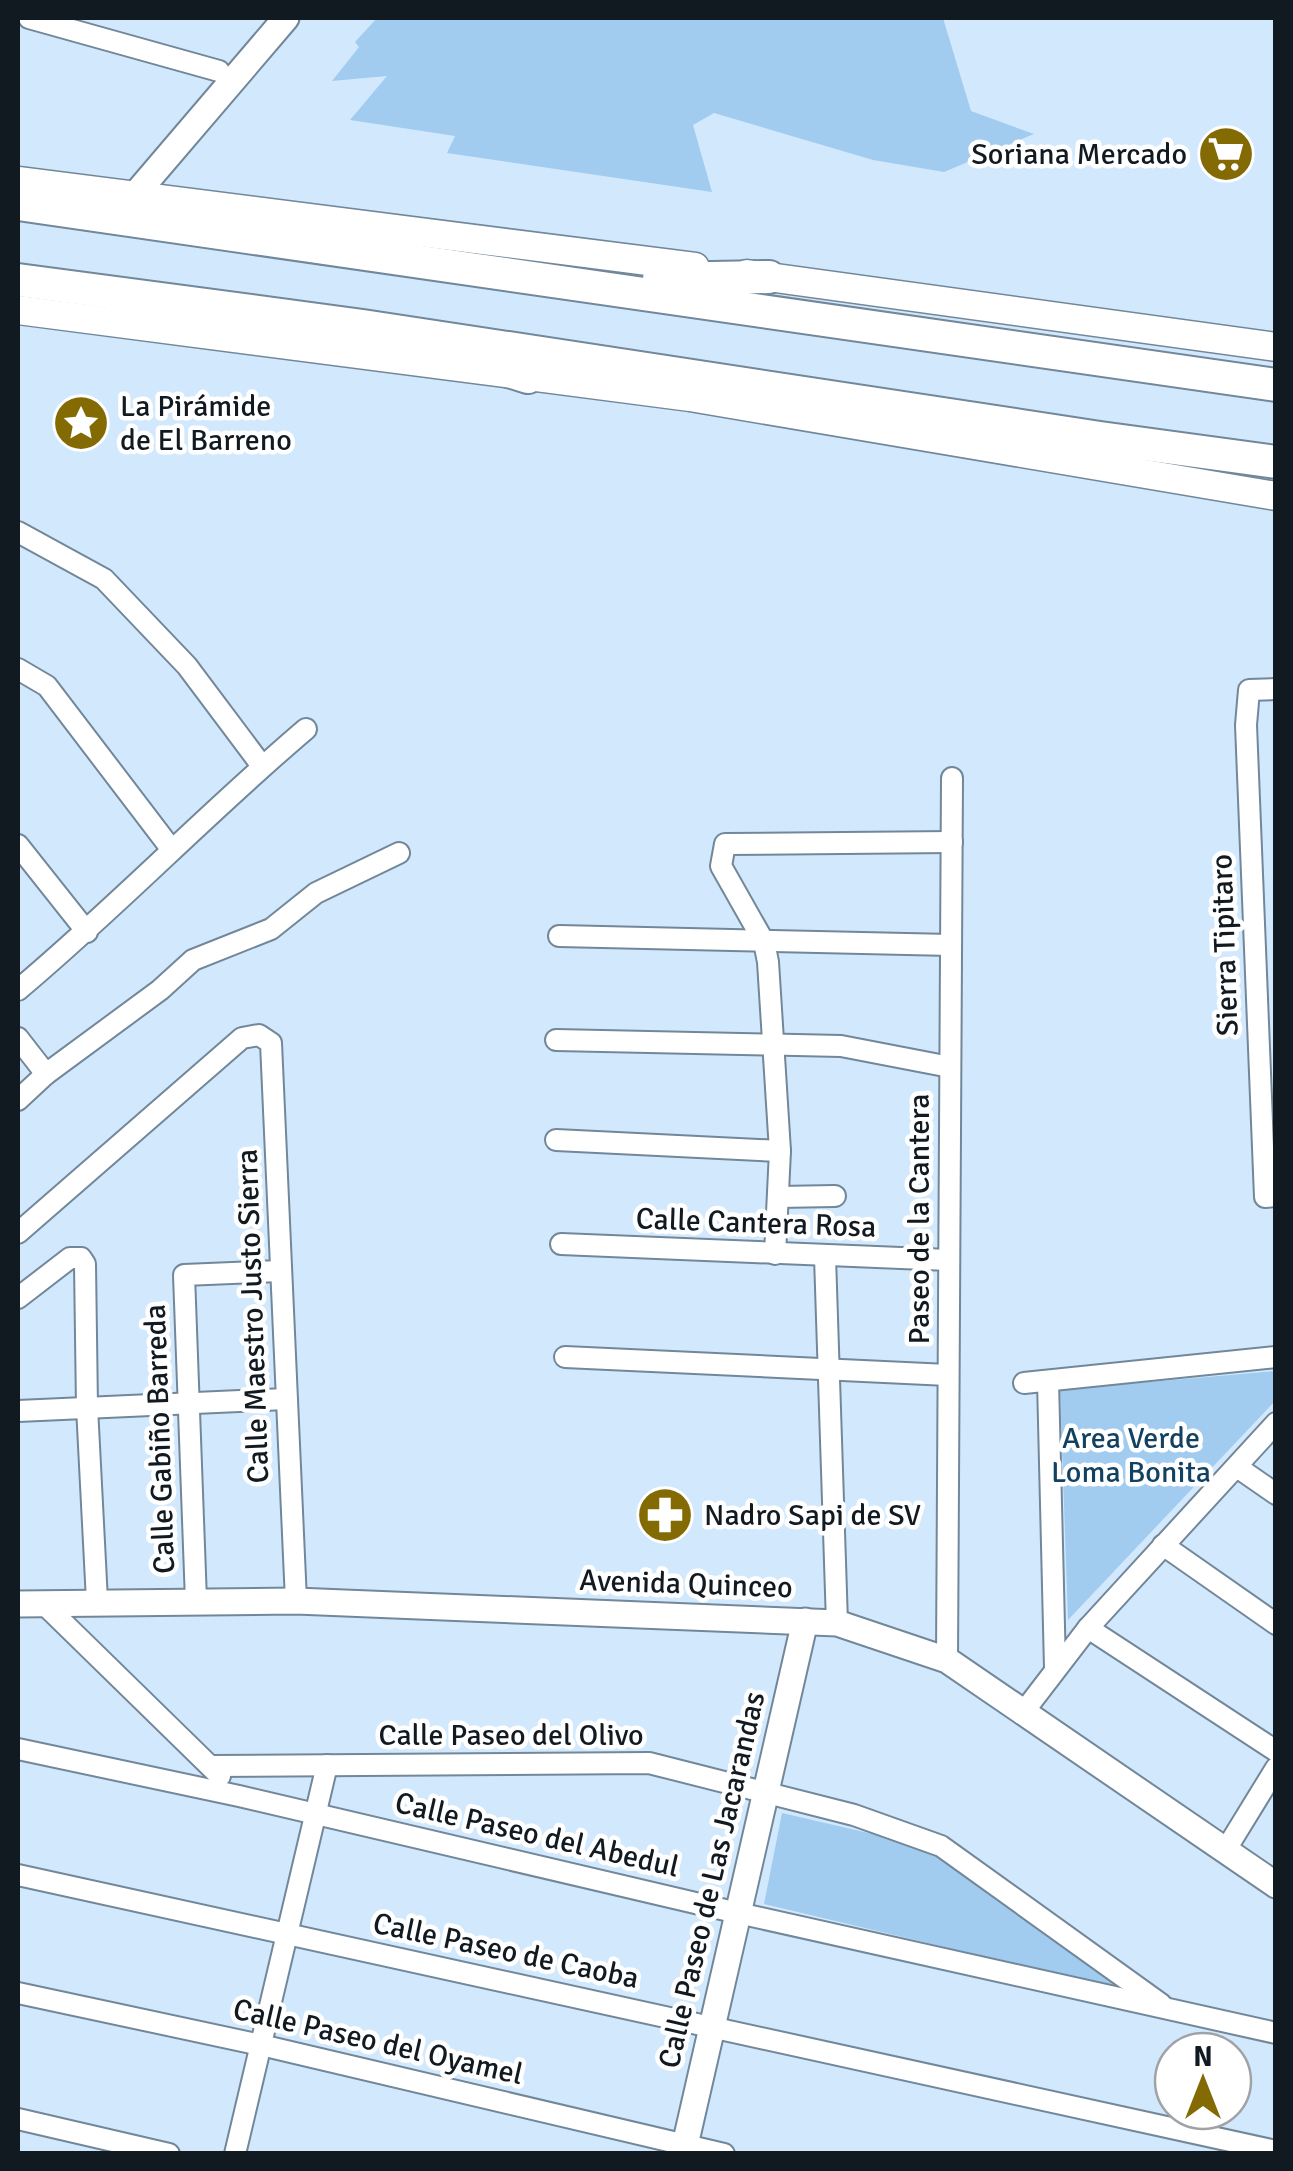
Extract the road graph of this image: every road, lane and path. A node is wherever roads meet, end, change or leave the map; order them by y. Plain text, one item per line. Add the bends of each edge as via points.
1 (29, 18) edge
2 (265, 18) edge
3 (286, 18) edge
4 (219, 71) junction
5 (126, 195) junction
6 (23, 197) edge
7 (769, 277) junction
8 (564, 281) junction
9 (20, 290) edge
10 (363, 326) junction
11 (1276, 347) edge
12 (528, 377) junction
13 (1276, 385) edge
14 (1276, 462) edge
15 (1276, 496) edge
16 (18, 532) edge
17 (18, 669) edge
18 (1276, 689) edge
19 (306, 729) dead end
20 (262, 766) junction
21 (952, 778) dead end
22 (952, 842) junction
23 (18, 845) edge
24 (172, 850) junction
25 (399, 853) dead end
26 (87, 932) junction
27 (559, 936) dead end
28 (764, 942) junction
29 (951, 945) junction
30 (18, 990) edge
31 (18, 1038) edge
32 (556, 1040) dead end
33 (775, 1044) junction
34 (950, 1067) junction
35 (46, 1074) junction
36 (18, 1100) edge
37 (556, 1140) dead end
38 (780, 1151) junction
39 (835, 1196) dead end
40 (1270, 1196) edge
41 (778, 1197) junction
42 (18, 1233) edge
43 (560, 1244) dead end
44 (775, 1254) junction
45 (825, 1257) junction
46 (949, 1260) junction
47 (280, 1271) junction
48 (18, 1298) edge
49 (1276, 1357) edge
50 (566, 1358) dead end
51 (826, 1368) junction
52 (948, 1375) junction
53 (1048, 1381) junction
54 (1024, 1383) dead end
55 (285, 1398) junction
56 (190, 1403) junction
57 (87, 1408) junction
58 (18, 1411) edge
59 (1276, 1423) edge
60 (1237, 1467) junction
61 (1276, 1494) edge
62 (1164, 1544) junction
63 (196, 1600) junction
64 (296, 1600) junction
65 (97, 1602) junction
66 (30, 1604) edge
67 (805, 1621) junction
68 (837, 1622) junction
69 (1276, 1624) edge
70 (1088, 1628) junction
71 (947, 1660) junction
72 (1056, 1668) junction
73 (1022, 1714) junction
74 (18, 1749) edge
75 (1276, 1751) edge
76 (327, 1765) junction
77 (211, 1766) junction
78 (1276, 1768) edge
79 (766, 1792) junction
80 (239, 1796) junction
81 (316, 1813) junction
82 (1225, 1851) junction
83 (18, 1875) edge
84 (1276, 1885) edge
85 (738, 1913) junction
86 (287, 1935) junction
87 (18, 1993) edge
88 (1168, 2008) junction
89 (712, 2025) junction
90 (1276, 2034) edge
91 (260, 2045) junction
92 (18, 2119) edge
93 (684, 2149) edge
94 (1276, 2151) edge
95 (169, 2154) edge
96 (235, 2154) edge
97 (724, 2154) edge

1 - 4 street
2 - 4 street
3 - 5 street
4 - 5 street
5 - 6 main road
5 - 7 main road
6 - 8 highway
7 - 8 highway
7 - 11 main road
8 - 13 highway
9 - 10 highway
9 - 12 main road
10 - 12 highway
10 - 14 highway
12 - 15 main road via 690,397
16 - 20 street via 104,578 187,666
17 - 24 street via 46,686
18 - 40 street, Sierra Tipitaro via 1248,690 1246,724
19 - 20 street
20 - 24 street
21 - 22 street, Paseo de la Cantera
22 - 28 street via 725,844 721,866
22 - 29 street, Paseo de la Cantera
23 - 26 street
24 - 26 street
25 - 35 street via 316,893 270,929 194,960
26 - 30 street
27 - 28 street
28 - 29 street
28 - 33 street
29 - 34 street, Paseo de la Cantera
31 - 35 street
32 - 33 street
33 - 34 street via 841,1046
33 - 38 street
34 - 46 street, Paseo de la Cantera
35 - 36 street
37 - 38 street
38 - 41 street
39 - 41 street
41 - 44 street
42 - 47 street, Calle Maestro Justo Sierra via 242,1038 259,1035 271,1043
43 - 44 street, Calle Cantera Rosa
44 - 45 street, Calle Cantera Rosa
45 - 46 street, Calle Cantera Rosa
45 - 51 street
46 - 52 street, Paseo de la Cantera
47 - 55 street, Calle Maestro Justo Sierra
47 - 56 street, Calle Gabiño Barreda via 184,1275
48 - 57 street via 70,1258 85,1264
49 - 53 street
50 - 51 street
51 - 52 street
51 - 68 street
52 - 71 street, Paseo de la Cantera
53 - 54 street
53 - 72 street
55 - 56 street
55 - 64 street, Calle Maestro Justo Sierra
56 - 57 street
56 - 63 street, Calle Gabiño Barreda
57 - 58 street
57 - 65 street
59 - 60 street
60 - 61 street
60 - 62 street
62 - 69 street
62 - 70 street
63 - 64 street, Avenida Quinceo
63 - 65 street, Avenida Quinceo
64 - 67 street, Avenida Quinceo
65 - 66 street, Avenida Quinceo
66 - 77 street
67 - 68 street, Avenida Quinceo
67 - 79 street, Calle Paseo de Las Jacarandas
68 - 71 street, Avenida Quinceo
70 - 72 street
70 - 75 street
71 - 73 street, Avenida Quinceo
72 - 73 street
73 - 82 street, Avenida Quinceo
74 - 80 street, Calle Paseo del Abedul
76 - 77 street, Calle Paseo del Olivo
76 - 79 street, Calle Paseo del Olivo via 649,1762
76 - 81 street
77 - 80 street
78 - 82 street
79 - 85 street, Calle Paseo de Las Jacarandas
79 - 88 street, Calle Paseo del Olivo via 940,1846
80 - 81 street, Calle Paseo del Abedul
81 - 85 street, Calle Paseo del Abedul
81 - 86 street
82 - 84 street, Avenida Quinceo
83 - 86 street, Calle Paseo de Caoba
85 - 88 street, Calle Paseo del Abedul
85 - 89 street, Calle Paseo de Las Jacarandas
86 - 89 street, Calle Paseo de Caoba
86 - 91 street
87 - 91 street, Calle Paseo del Oyamel
88 - 90 street, Calle Paseo del Abedul
89 - 93 street, Calle Paseo de Las Jacarandas
89 - 94 street, Calle Paseo de Caoba
91 - 93 street, Calle Paseo del Oyamel
91 - 96 street
92 - 95 street
93 - 97 street, Calle Paseo del Oyamel

